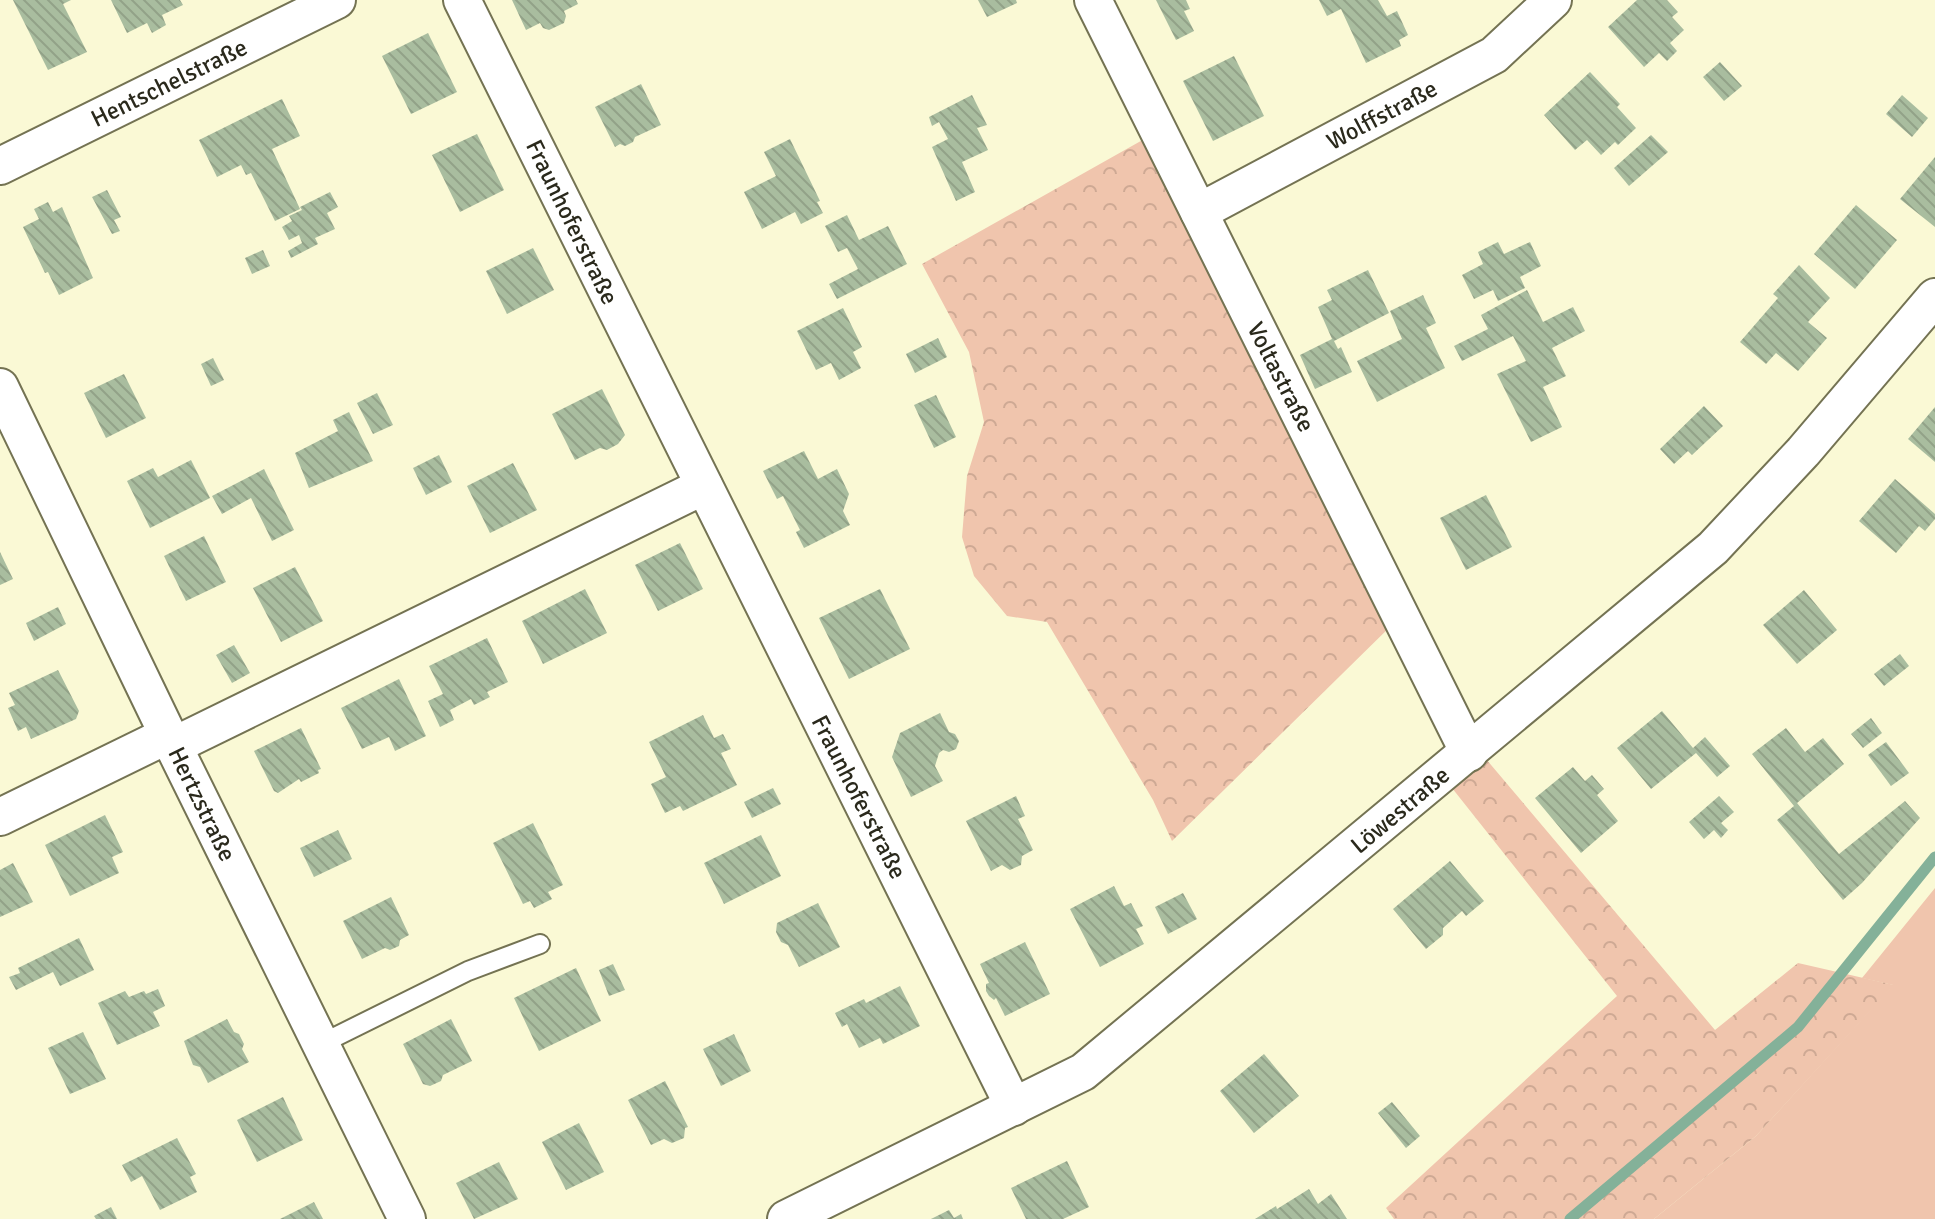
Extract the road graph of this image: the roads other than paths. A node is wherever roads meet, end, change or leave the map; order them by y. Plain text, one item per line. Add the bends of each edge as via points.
1 (337, 0) edge
2 (462, 0) edge
3 (1093, 0) edge
4 (1553, 0) edge
5 (0, 166) edge
6 (1199, 212) junction
7 (1935, 297) edge
8 (0, 387) edge
9 (704, 486) junction
10 (170, 740) junction
11 (1469, 753) junction
12 (0, 817) edge
13 (540, 944) dead end
14 (321, 1044) junction
15 (1014, 1107) junction
16 (407, 1219) edge
17 (786, 1219) edge

1 - 5 street, Hentschelstraße
2 - 9 street, Fraunhoferstraße
3 - 6 street, Voltastraße
4 - 6 street, Wolffstraße via 1494,55
6 - 11 street, Voltastraße
7 - 11 street, Löwestraße via 1713,548
8 - 10 street, Hertzstraße
9 - 10 street
9 - 15 street, Fraunhoferstraße
10 - 12 street
10 - 14 street, Hertzstraße
11 - 15 street, Löwestraße via 1083,1072
13 - 14 lane via 468,971
14 - 16 street, Hertzstraße
15 - 17 street, Löwestraße

